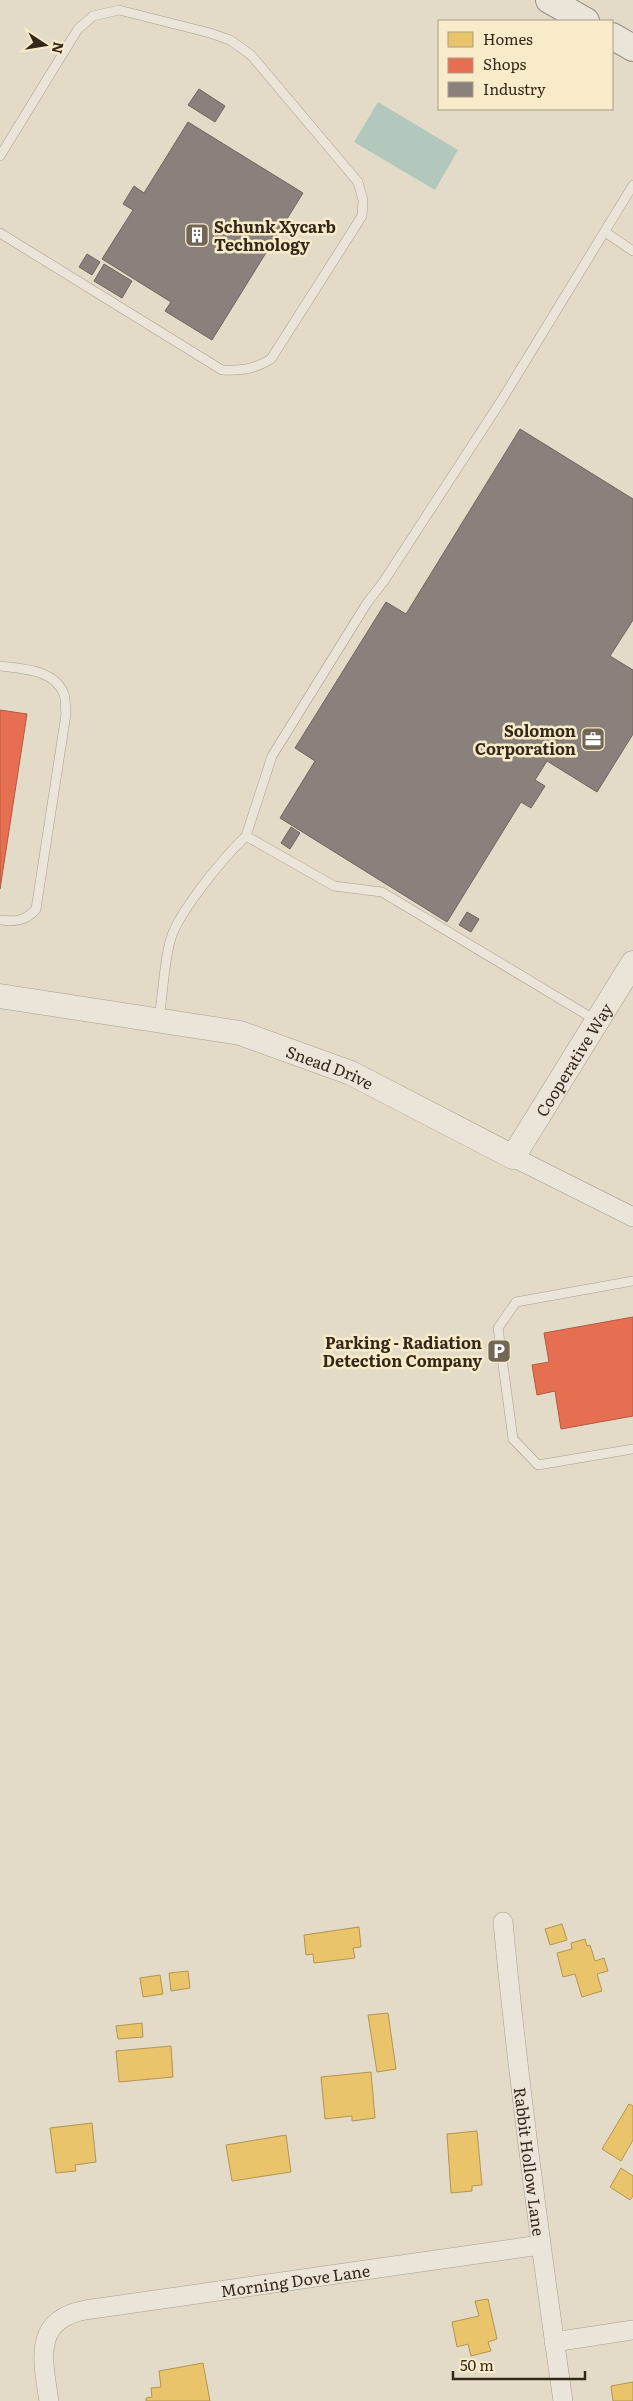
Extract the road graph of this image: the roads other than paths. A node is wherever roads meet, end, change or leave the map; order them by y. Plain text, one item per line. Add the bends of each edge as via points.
1 (549, 0) edge
2 (584, 20) edge
3 (613, 37) edge
4 (633, 48) edge
5 (0, 156) edge
6 (633, 185) edge
7 (605, 232) junction
8 (0, 233) edge
9 (633, 251) edge
10 (0, 666) edge
11 (246, 836) junction
12 (0, 920) edge
13 (631, 969) edge
14 (0, 996) edge
15 (159, 1019) junction
16 (597, 1021) junction
17 (513, 1157) junction
18 (633, 1217) edge
19 (633, 1281) edge
20 (633, 1449) edge
21 (503, 1922) dead end
22 (540, 2245) junction
23 (633, 2330) edge
24 (554, 2342) junction
25 (49, 2401) edge
26 (563, 2401) edge

1 - 2 main road
3 - 4 main road
5 - 8 lane via 78,29 93,16 119,10 223,38 251,55 358,182 363,200 362,216 271,359 260,366 240,371 222,370
6 - 7 lane
7 - 9 lane
7 - 11 lane via 501,401 367,603 272,756
10 - 12 lane via 38,672 52,679 64,694 66,714 36,909 29,917
11 - 15 lane via 227,853 171,938
11 - 16 lane via 334,886 382,892
13 - 16 street, Cooperative Way
14 - 15 street, Snead Drive
15 - 17 street, Snead Drive via 240,1033 351,1073
16 - 17 street, Cooperative Way
17 - 18 street, Snead Drive
19 - 20 lane via 516,1302 498,1328 514,1439 538,1465
21 - 22 street, Rabbit Hollow Lane
22 - 24 street, Rabbit Hollow Lane
22 - 25 street, Morning Dove Lane via 68,2314 47,2335 42,2349
23 - 24 street
24 - 26 street, Rabbit Hollow Lane

